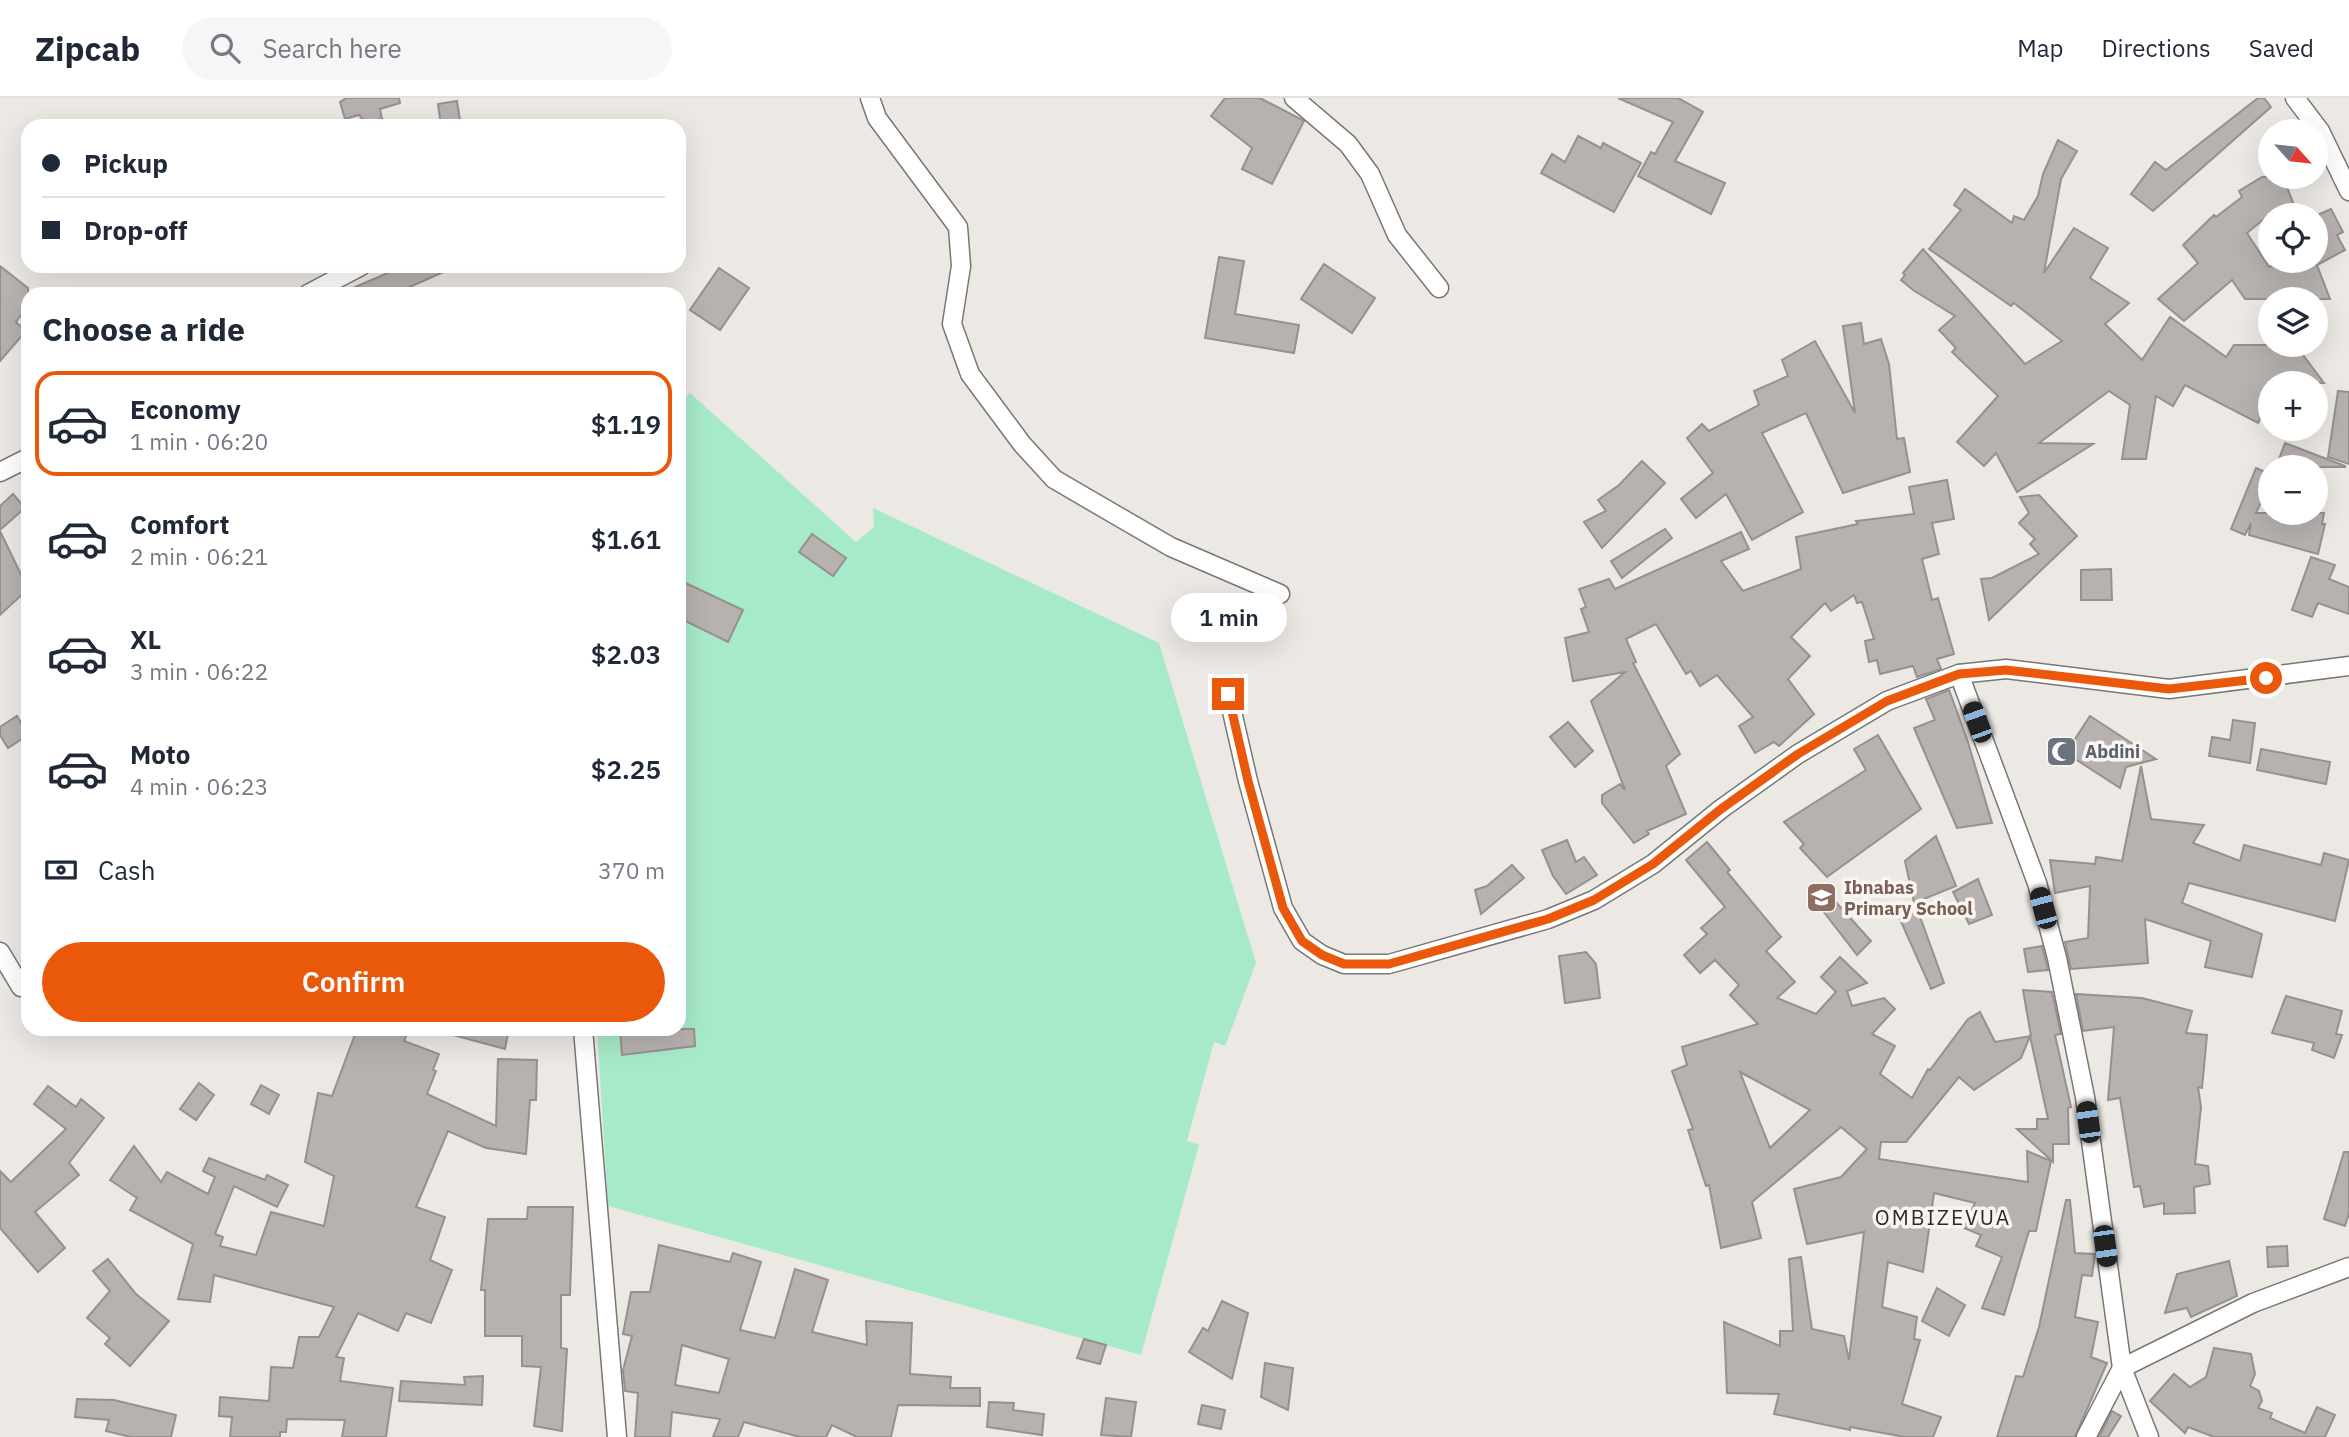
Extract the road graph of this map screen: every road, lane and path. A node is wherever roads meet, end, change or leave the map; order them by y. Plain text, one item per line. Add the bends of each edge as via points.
1 (870, 98) edge
2 (1294, 98) edge
3 (2295, 98) edge
4 (2349, 191) edge
5 (348, 273) edge
6 (321, 287) edge
7 (1439, 288) dead end
8 (1280, 594) dead end
9 (2349, 666) edge
10 (1959, 674) junction
11 (1228, 694) dead end
12 (0, 952) edge
13 (21, 987) dead end
14 (584, 1036) edge
15 (2349, 1267) edge
16 (2122, 1368) junction
17 (617, 1437) edge
18 (2086, 1437) edge
19 (2149, 1437) edge

1 - 8 street via 877,118 958,227 961,266 952,324 970,374 1022,444 1054,479 1114,514 1171,547
2 - 7 street via 1348,144 1370,174 1397,235
3 - 4 street via 2320,131
5 - 6 street
9 - 10 street via 2169,689 2006,670
10 - 11 street via 1887,701 1798,754 1653,864 1594,900 1548,919 1389,964 1344,964 1302,941 1283,908
10 - 16 street via 2036,883 2057,958 2085,1097
12 - 13 street
14 - 17 street
15 - 16 street via 2253,1303
16 - 18 street
16 - 19 street

